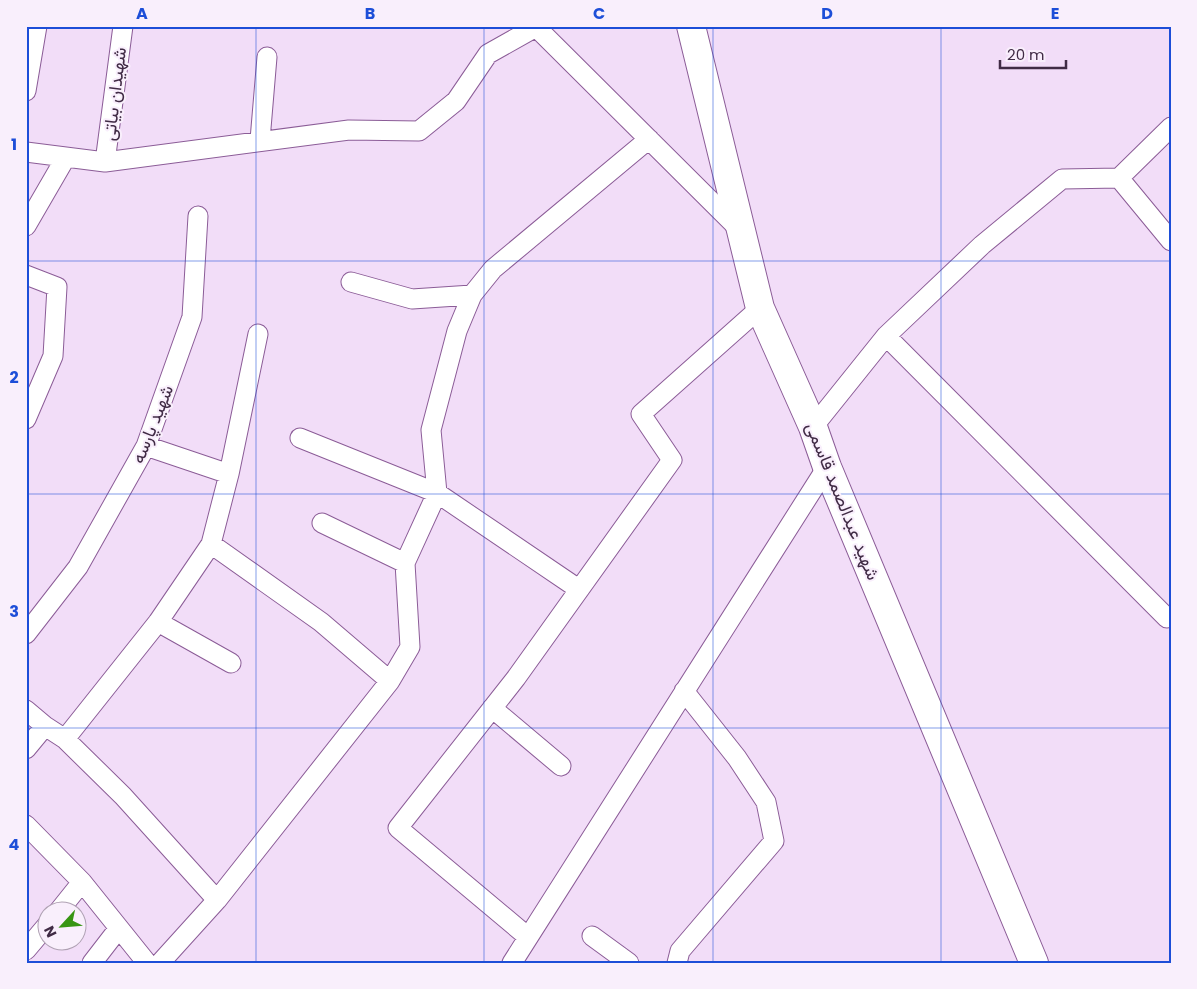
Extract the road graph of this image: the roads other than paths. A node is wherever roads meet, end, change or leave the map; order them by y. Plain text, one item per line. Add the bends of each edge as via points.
1 (37, 26) edge
2 (122, 26) edge
3 (690, 26) edge
4 (536, 27) edge
5 (267, 57) dead end
6 (26, 91) edge
7 (1171, 127) edge
8 (649, 139) junction
9 (260, 140) junction
10 (26, 152) edge
11 (66, 157) junction
12 (105, 162) junction
13 (1119, 178) junction
14 (198, 216) dead end
15 (26, 226) edge
16 (741, 230) junction
17 (1171, 241) edge
18 (26, 275) edge
19 (352, 282) dead end
20 (472, 295) junction
21 (760, 308) junction
22 (258, 334) dead end
23 (886, 336) junction
24 (26, 420) edge
25 (813, 427) junction
26 (300, 438) dead end
27 (146, 446) junction
28 (827, 467) junction
29 (229, 474) junction
30 (437, 493) junction
31 (322, 523) dead end
32 (211, 544) junction
33 (405, 563) junction
34 (577, 588) junction
35 (1167, 618) dead end
36 (158, 622) junction
37 (26, 634) edge
38 (231, 663) dead end
39 (390, 681) junction
40 (684, 691) junction
41 (492, 708) junction
42 (26, 710) edge
43 (45, 726) junction
44 (65, 739) junction
45 (26, 749) edge
46 (561, 766) dead end
47 (26, 825) edge
48 (82, 882) junction
49 (217, 900) junction
50 (66, 902) edge
51 (120, 928) junction
52 (38, 936) edge
53 (592, 936) dead end
54 (528, 937) junction
55 (26, 950) edge
56 (92, 963) edge
57 (147, 963) edge
58 (160, 963) edge
59 (512, 963) edge
60 (629, 963) edge
61 (677, 963) edge
62 (1034, 963) edge

1 - 6 street
2 - 12 street, شهیدان بیاتی
3 - 16 street, شهید عبدالصمد قاسمی
4 - 8 street
4 - 9 street via 488,54 456,101 419,131 349,130
5 - 9 street
7 - 13 street
8 - 16 street
8 - 20 street via 492,269
9 - 12 street
10 - 11 street
11 - 12 street
11 - 15 street
13 - 17 street
13 - 23 street via 1062,179 982,244
14 - 27 street, شهید پارسه via 192,317
16 - 21 street, شهید عبدالصمد قاسمی
18 - 24 street via 57,287 53,356
19 - 20 street via 412,299
20 - 30 street via 457,331 431,430
21 - 25 street, شهید عبدالصمد قاسمی
21 - 34 street via 641,414 672,460
22 - 29 street
23 - 25 street
23 - 35 street
25 - 28 street, شهید عبدالصمد قاسمی
26 - 30 street
27 - 29 street
27 - 37 street, شهید پارسه via 78,567
28 - 40 street
28 - 62 street, شهید عبدالصمد قاسمی
29 - 32 street
30 - 33 street
30 - 34 street
31 - 33 street
32 - 36 street
32 - 39 street via 321,622
33 - 39 street via 410,648
34 - 41 street
36 - 38 street
36 - 44 street
39 - 49 street
40 - 54 street
40 - 61 street via 766,802 774,841 680,951
41 - 46 street
41 - 54 street via 398,828
42 - 43 street
43 - 44 street
43 - 45 street
44 - 49 street via 123,796
47 - 48 street
48 - 50 street
48 - 51 street
49 - 58 street
51 - 56 street
51 - 57 street
52 - 55 street
53 - 60 street
54 - 59 street

